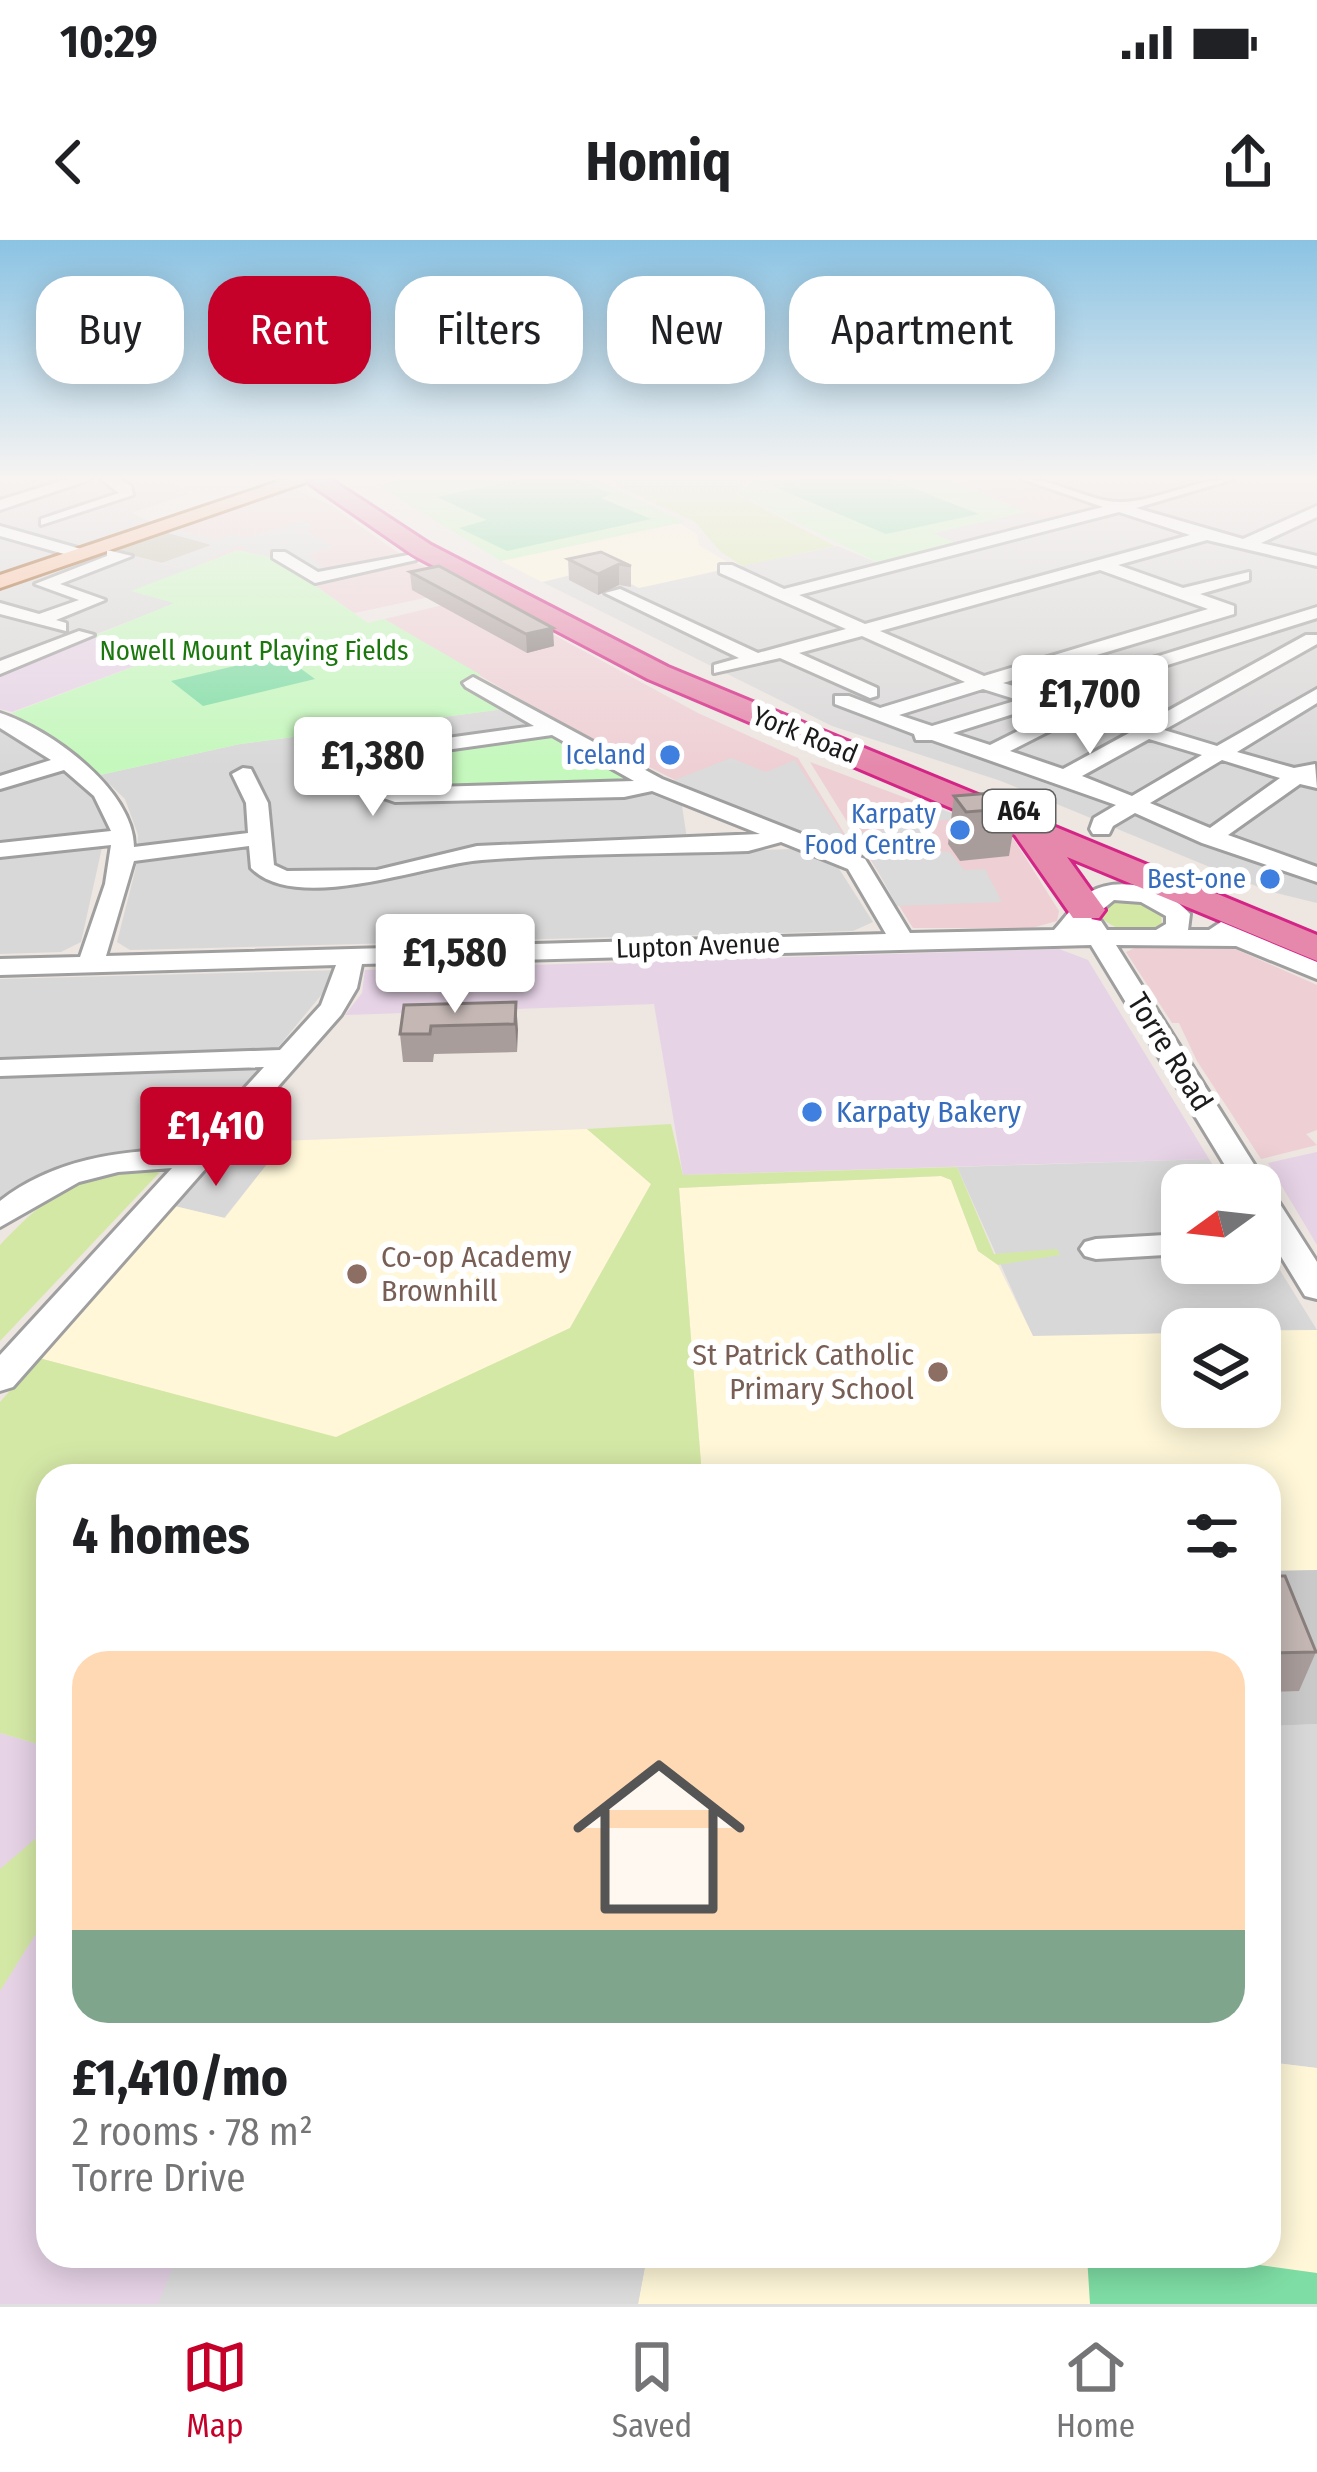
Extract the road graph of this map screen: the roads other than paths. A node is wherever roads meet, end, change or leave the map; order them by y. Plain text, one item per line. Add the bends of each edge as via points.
1 (68, 575) edge
2 (460, 575) edge
3 (502, 575) edge
4 (740, 575) edge
5 (856, 575) edge
6 (1059, 575) edge
7 (1131, 575) edge
8 (1243, 576) dead end
9 (614, 593) dead end
10 (783, 594) junction
11 (1182, 594) junction
12 (0, 608) edge
13 (1226, 609) junction
14 (1317, 612) edge
15 (40, 620) junction
16 (1274, 626) junction
17 (863, 630) junction
18 (1315, 640) edge
19 (891, 643) junction
20 (1116, 643) junction
21 (781, 652) junction
22 (921, 657) junction
23 (754, 659) junction
24 (1162, 661) junction
25 (4, 664) edge
26 (811, 666) junction
27 (721, 669) dead end
28 (473, 683) dead end
29 (982, 683) junction
30 (1234, 686) junction
31 (841, 690) junction
32 (870, 692) dead end
33 (1031, 700) junction
34 (1311, 703) edge
35 (1072, 712) junction
36 (878, 715) junction
37 (0, 719) edge
38 (808, 724) junction
39 (553, 729) junction
40 (1147, 733) junction
41 (927, 735) junction
42 (898, 744) dead end
43 (1217, 753) junction
44 (988, 754) junction
45 (63, 763) junction
46 (1310, 773) edge
47 (243, 774) dead end
48 (1065, 778) junction
49 (0, 783) edge
50 (654, 784) junction
51 (1114, 818) junction
52 (1027, 827) junction
53 (781, 835) junction
54 (262, 838) junction
55 (1210, 838) junction
56 (123, 846) junction
57 (1317, 847) edge
58 (0, 850) edge
59 (1289, 866) junction
60 (1317, 875) edge
61 (1222, 902) junction
62 (1166, 904) junction
63 (1317, 914) edge
64 (1090, 920) junction
65 (1317, 932) edge
66 (1150, 938) junction
67 (1239, 938) junction
68 (902, 940) junction
69 (1317, 949) edge
70 (351, 956) junction
71 (91, 964) junction
72 (0, 967) edge
73 (1317, 971) edge
74 (288, 1058) junction
75 (0, 1068) edge
76 (198, 1159) junction
77 (1239, 1164) edge
78 (0, 1217) edge
79 (1161, 1245) edge
80 (1281, 1248) edge
81 (1096, 1250) dead end
82 (1317, 1288) edge
83 (5, 1367) edge

1 - 15 street via 43,584 96,600
2 - 52 highway, York Road / A64 via 662,674
3 - 38 highway, York Road / A64
4 - 10 street
5 - 10 street
6 - 17 street
7 - 11 street
8 - 11 street
9 - 23 street
10 - 17 street
11 - 13 street
12 - 15 street
13 - 16 street
13 - 20 street
14 - 16 street
15 - 25 street via 85,635
16 - 18 street
16 - 24 street
17 - 19 street
17 - 21 street
18 - 30 street
19 - 22 street
19 - 26 street
20 - 24 street
20 - 29 street
21 - 23 street
21 - 26 street
22 - 29 street
22 - 31 street
23 - 27 street
24 - 30 street
24 - 33 street
26 - 31 street
28 - 39 street
29 - 33 street
29 - 36 street
30 - 34 street
30 - 40 street
31 - 32 street
31 - 36 street
33 - 35 street
33 - 41 street
34 - 43 street
35 - 40 street
35 - 44 street
36 - 41 street
37 - 45 street
38 - 51 highway
38 - 61 highway, York Road / A64
39 - 50 street
39 - 50 street via 379,754 379,787 401,795
40 - 43 street
40 - 48 street
41 - 42 street
41 - 44 street
43 - 46 street
43 - 51 street
44 - 48 street
45 - 49 street
45 - 56 street via 110,800
46 - 55 street
47 - 54 street
48 - 51 street
50 - 53 street
51 - 55 street
51 - 63 highway
52 - 61 highway, York Road / A64
52 - 64 highway, A64
53 - 54 street via 748,844 477,853 394,875 295,879 267,872
53 - 68 street via 857,864
54 - 56 street
55 - 59 street
56 - 58 street
56 - 71 street
57 - 59 street
59 - 60 street
61 - 65 highway, York Road / A64
61 - 69 highway, York Road / A64
62 - 64 street, Lupton Avenue via 1098,898
62 - 66 street via 1180,921
62 - 67 street
64 - 66 street, Lupton Avenue
64 - 68 street, Lupton Avenue via 1035,937
64 - 77 street, Torre Road
66 - 67 street, Lupton Avenue
67 - 73 street
68 - 70 street, Lupton Avenue
70 - 71 street, Lupton Avenue
70 - 74 street via 340,998
71 - 72 street, Lupton Avenue
74 - 75 street
74 - 76 street
76 - 78 street via 83,1169
76 - 83 street
79 - 81 street
80 - 82 street

